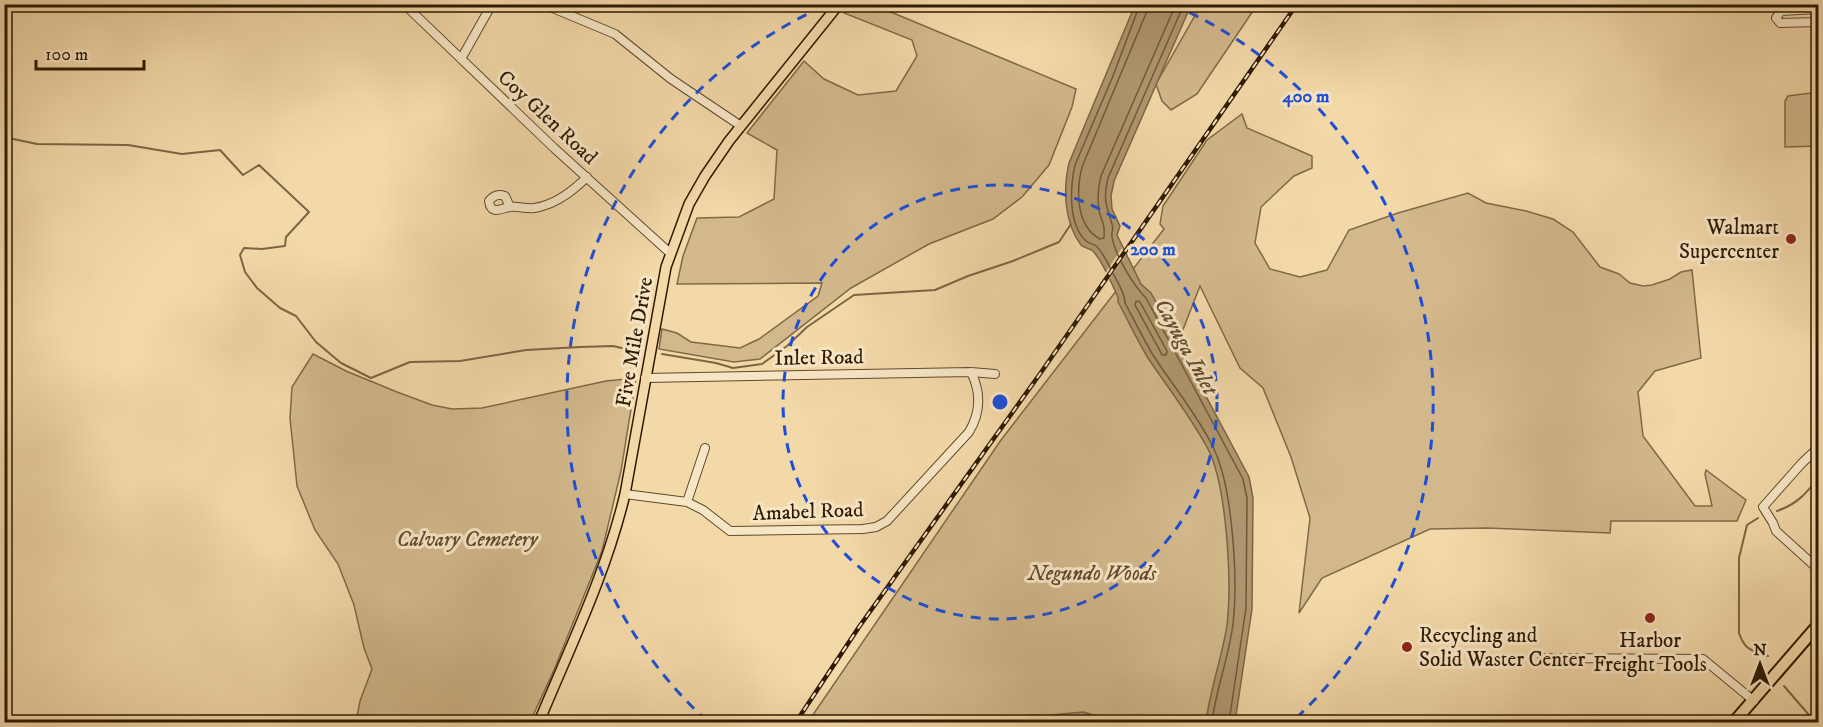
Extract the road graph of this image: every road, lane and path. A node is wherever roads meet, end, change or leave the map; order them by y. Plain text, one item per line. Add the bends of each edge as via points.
1 (404, 4) edge
2 (492, 4) edge
3 (543, 4) edge
4 (839, 4) edge
5 (1818, 9) edge
6 (1818, 22) edge
7 (461, 59) junction
8 (741, 126) junction
9 (587, 177) junction
10 (510, 207) dead end
11 (670, 253) junction
12 (970, 372) junction
13 (995, 374) dead end
14 (645, 378) junction
15 (705, 447) dead end
16 (1818, 448) edge
17 (625, 494) junction
18 (687, 502) junction
19 (1818, 569) edge
20 (1818, 625) edge
21 (1542, 658) dead end
22 (1754, 701) junction
23 (539, 723) edge
24 (1734, 723) edge

1 - 7 street, Coy Glen Road
2 - 7 street
3 - 8 street via 615,34 671,79
4 - 8 main road, Five Mile Drive
5 - 6 street via 1780,11 1776,18 1780,23
7 - 9 street, Coy Glen Road
8 - 11 main road, Five Mile Drive via 689,204
9 - 10 street via 548,205
9 - 11 street, Coy Glen Road
11 - 14 main road, Five Mile Drive
12 - 13 street, Inlet Road
12 - 14 street, Inlet Road
12 - 18 street, Amabel Road via 976,383 978,410 969,432 876,527 730,531
14 - 17 main road, Five Mile Drive
15 - 18 street
16 - 19 street via 1763,507 1776,531
17 - 18 street, Amabel Road
17 - 23 main road, Five Mile Drive via 593,595
20 - 22 highway
21 - 22 street via 1703,659
22 - 24 highway

